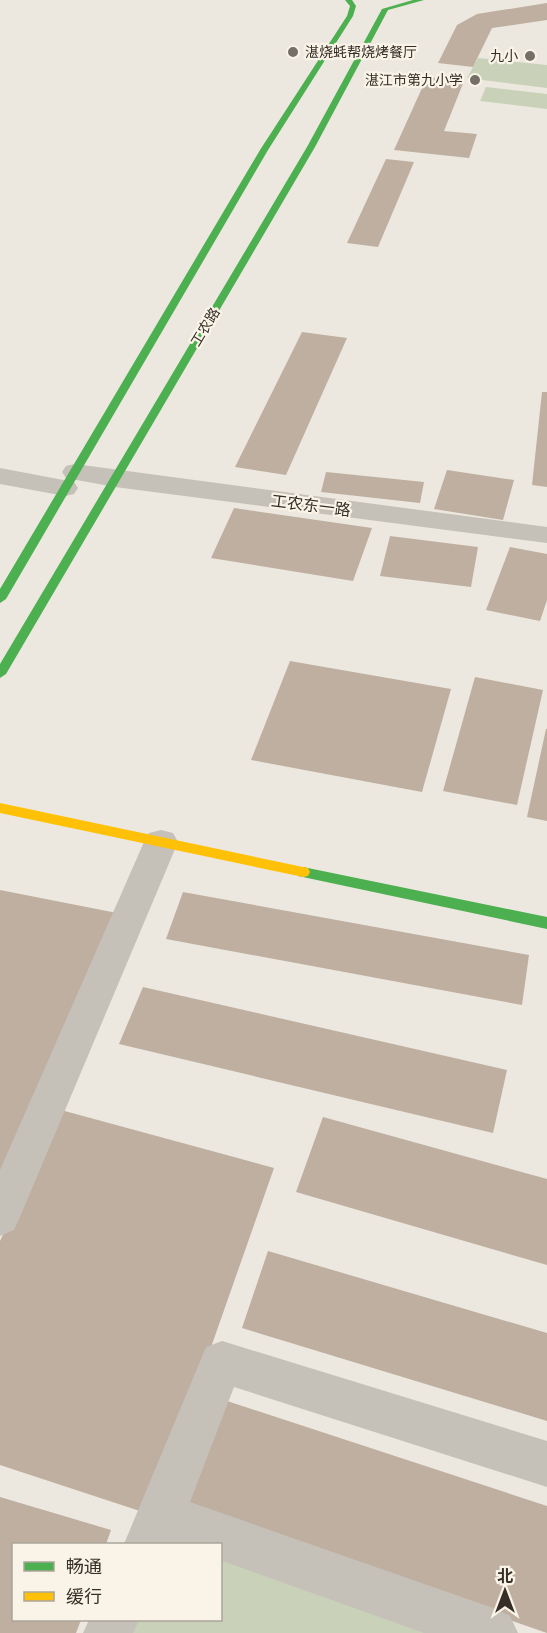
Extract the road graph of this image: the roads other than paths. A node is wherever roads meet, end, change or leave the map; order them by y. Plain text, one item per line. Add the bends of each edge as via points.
1 (421, 0) edge
2 (351, 3) edge
3 (0, 476) edge
4 (115, 479) junction
5 (70, 480) junction
6 (547, 535) edge
7 (0, 599) edge
8 (0, 674) edge
9 (0, 808) edge
10 (161, 842) junction
11 (547, 923) edge
12 (0, 1217) edge
13 (547, 1464) edge
14 (154, 1530) edge
15 (197, 1543) edge
16 (222, 1551) edge
17 (493, 1633) edge

1 - 4 street, 工农路 via 385,9 311,147
2 - 5 street via 350,16 264,150
3 - 5 street, 工农东一路
4 - 5 street, 工农东一路
4 - 6 street, 工农东一路
4 - 8 street, 工农路
5 - 7 street
9 - 10 street
10 - 11 street
10 - 12 street
13 - 14 street via 222,1362
14 - 15 street
16 - 17 street

